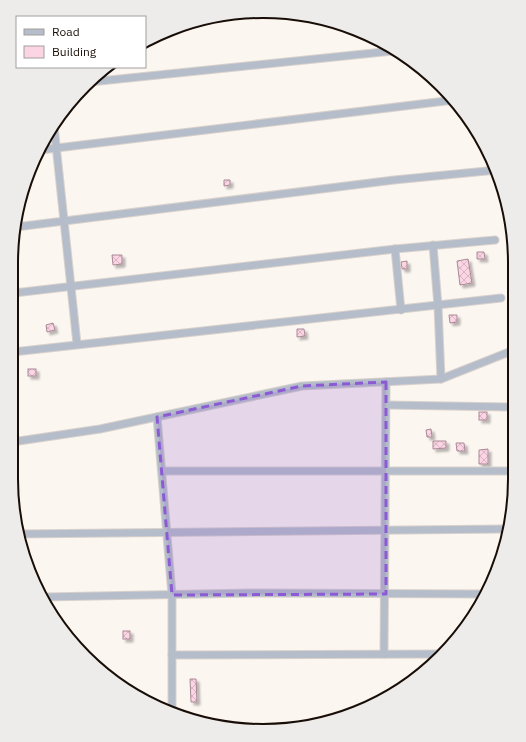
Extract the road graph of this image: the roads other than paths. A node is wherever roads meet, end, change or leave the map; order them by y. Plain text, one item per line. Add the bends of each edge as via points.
1 (387, 52) edge
2 (99, 81) edge
3 (447, 101) edge
4 (55, 134) edge
5 (56, 149) junction
6 (46, 150) edge
7 (490, 171) edge
8 (64, 221) junction
9 (21, 226) edge
10 (495, 240) dead end
11 (433, 245) junction
12 (395, 249) junction
13 (71, 287) junction
14 (18, 293) edge
15 (501, 298) dead end
16 (438, 306) junction
17 (402, 310) junction
18 (77, 344) junction
19 (18, 351) edge
20 (508, 352) edge
21 (441, 379) junction
22 (386, 382) junction
23 (386, 405) junction
24 (508, 407) edge
25 (157, 417) junction
26 (18, 441) edge
27 (162, 471) junction
28 (386, 471) junction
29 (508, 471) edge
30 (503, 529) edge
31 (386, 531) junction
32 (167, 533) junction
33 (24, 534) edge
34 (386, 594) junction
35 (479, 594) edge
36 (172, 595) junction
37 (48, 597) edge
38 (384, 654) junction
39 (434, 654) edge
40 (172, 655) junction
41 (172, 706) edge

1 - 2 street
3 - 5 street
4 - 5 street
5 - 6 street
5 - 8 street
7 - 8 street via 394,180
8 - 9 street
8 - 13 street
10 - 11 street
11 - 12 street
11 - 16 street
12 - 13 street
12 - 17 street
13 - 14 street
13 - 18 street
15 - 16 street
16 - 17 street
16 - 21 street
17 - 18 street
18 - 19 street
20 - 21 street
21 - 22 street
22 - 23 street
22 - 25 street via 302,386
23 - 24 street
23 - 28 street
25 - 26 street via 100,429
25 - 27 street
27 - 28 street
27 - 32 street
28 - 29 street
28 - 31 street
30 - 31 street
31 - 32 street
31 - 34 street
32 - 33 street
32 - 36 street
34 - 35 street
34 - 36 street
34 - 38 street
36 - 37 street
36 - 40 street
38 - 39 street
38 - 40 street
40 - 41 street

